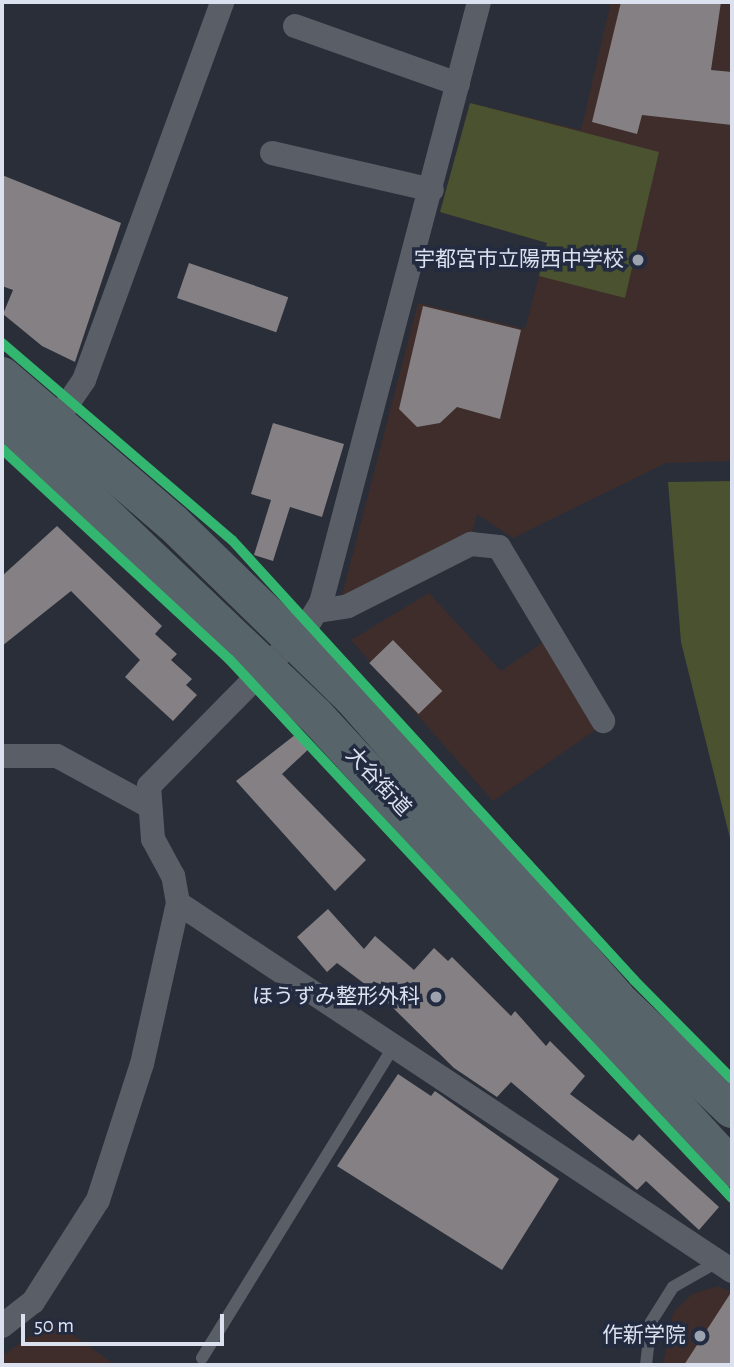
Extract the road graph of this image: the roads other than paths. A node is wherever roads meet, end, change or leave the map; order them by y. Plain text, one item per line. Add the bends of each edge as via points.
1 (479, 2) edge
2 (215, 4) edge
3 (295, 26) dead end
4 (458, 84) junction
5 (272, 153) dead end
6 (432, 190) junction
7 (2, 376) edge
8 (2, 417) edge
9 (56, 421) junction
10 (318, 611) junction
11 (294, 640) junction
12 (267, 668) junction
13 (603, 721) dead end
14 (2, 756) edge
15 (147, 805) junction
16 (178, 903) junction
17 (394, 1046) junction
18 (732, 1109) edge
19 (732, 1168) edge
20 (724, 1267) edge
21 (2, 1326) edge
22 (202, 1358) dead end
23 (646, 1365) edge

1 - 4 street
2 - 9 street via 84,380
3 - 4 street
4 - 6 street
5 - 6 street
6 - 10 street
7 - 9 main road, 大谷街道
8 - 12 main road, 大谷街道
9 - 11 main road, 大谷街道
10 - 11 street
10 - 13 street via 348,606 471,544 499,547
11 - 12 street
11 - 18 main road, 大谷街道 via 422,772 622,1004
12 - 15 street via 149,786
12 - 19 main road, 大谷街道
14 - 15 street via 57,756
15 - 16 street
16 - 17 street
16 - 21 street via 142,1064 98,1200 33,1302
17 - 20 street
17 - 22 lane
20 - 23 lane via 673,1287 651,1322

